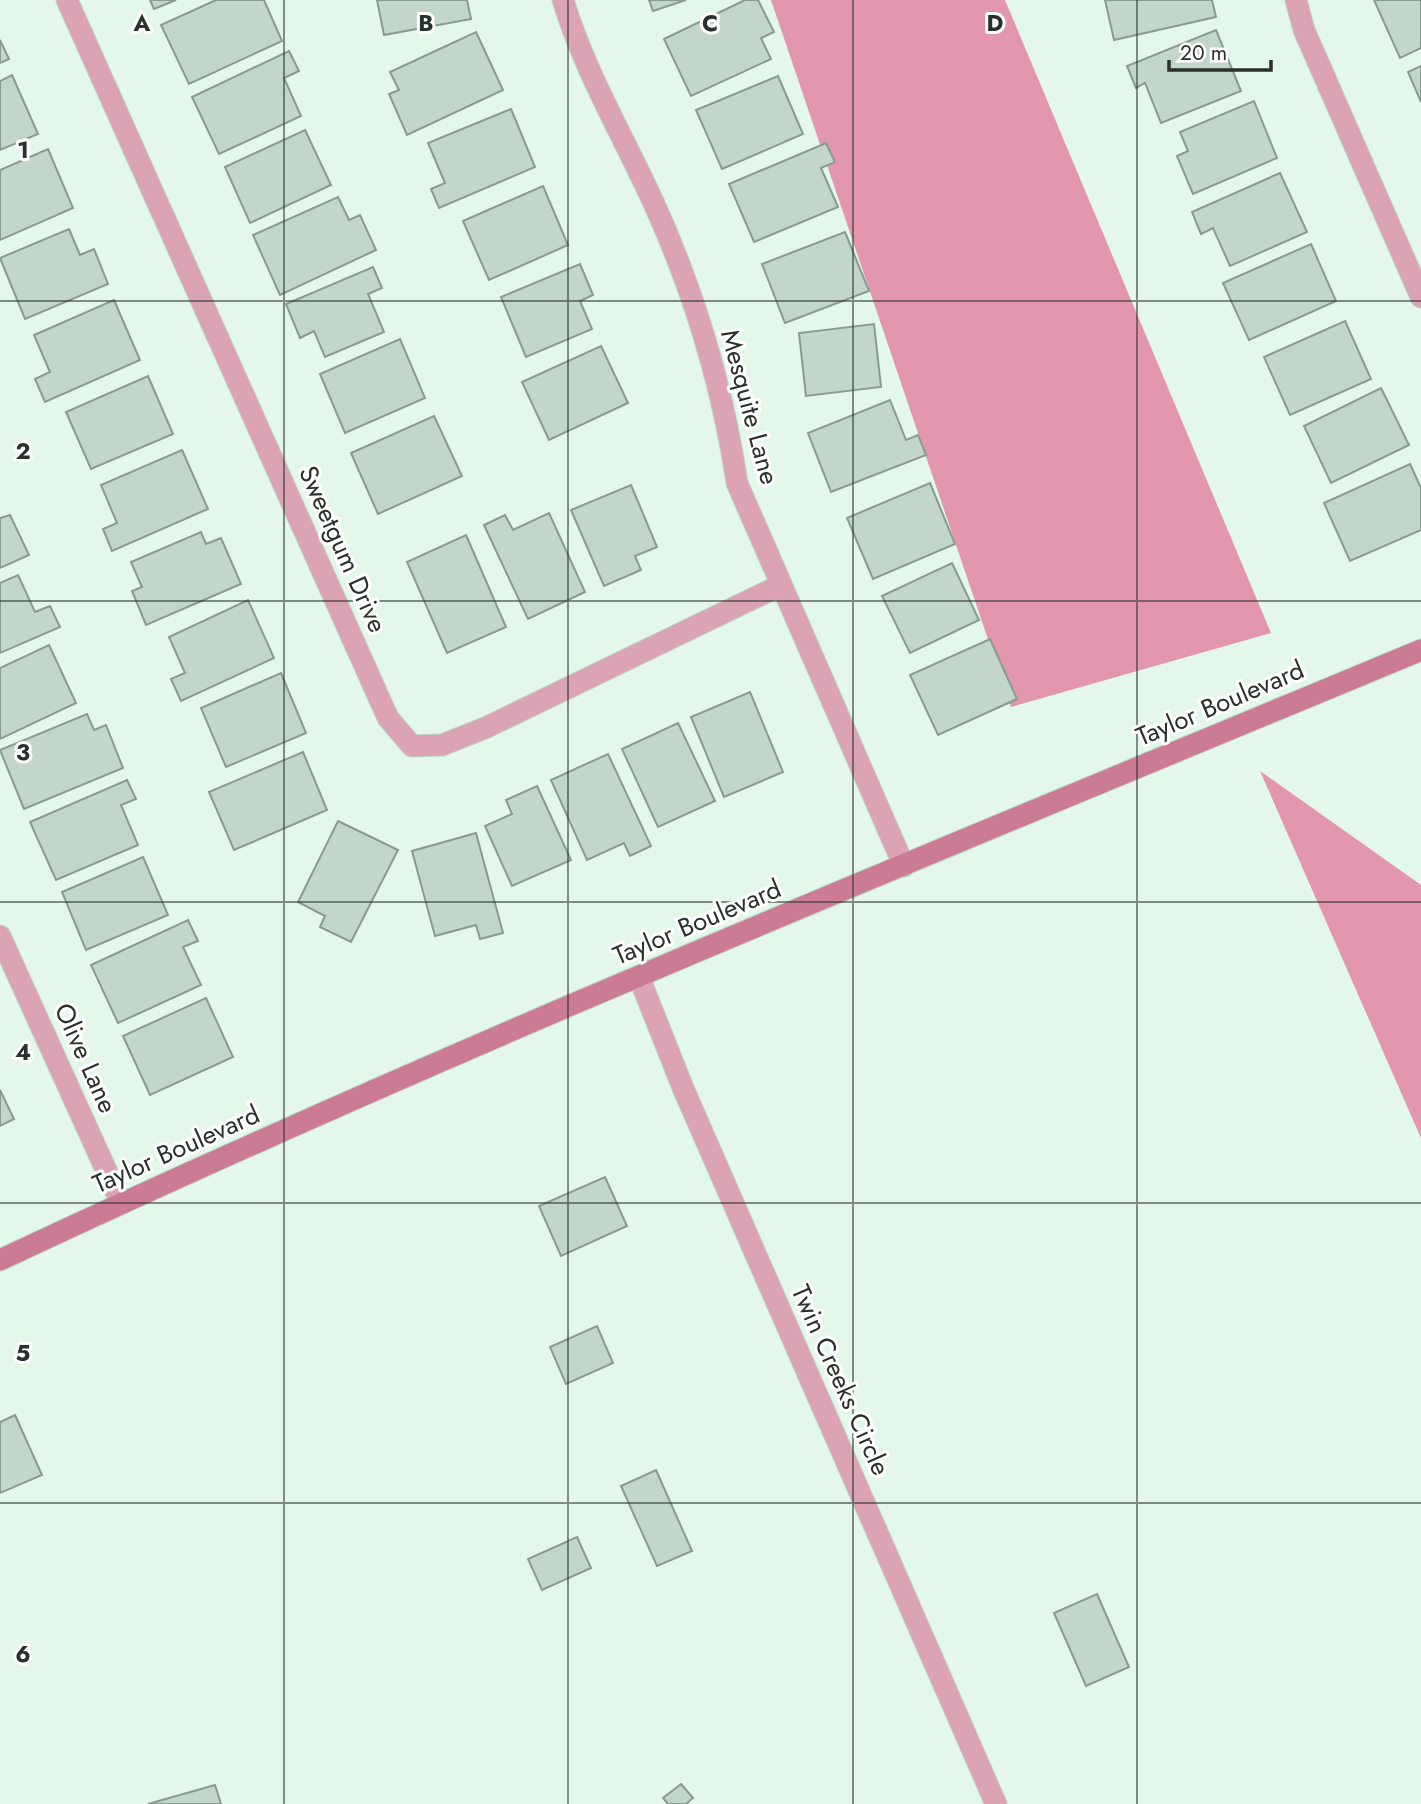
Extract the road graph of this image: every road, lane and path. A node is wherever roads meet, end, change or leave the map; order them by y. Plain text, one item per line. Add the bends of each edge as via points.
1 (67, 0) edge
2 (563, 0) edge
3 (1296, 0) edge
4 (1421, 297) edge
5 (781, 585) junction
6 (1421, 650) edge
7 (904, 866) junction
8 (0, 936) edge
9 (639, 977) junction
10 (121, 1203) junction
11 (0, 1260) edge
12 (996, 1804) edge

1 - 5 street, Sweetgum Drive via 388,718 412,746 442,745 485,728
2 - 5 street, Mesquite Lane via 576,43 657,210 691,299 728,422 737,483
3 - 4 street via 1304,30
5 - 7 street, Mesquite Lane
6 - 7 street, Taylor Boulevard
7 - 9 street, Taylor Boulevard
8 - 10 street, Olive Lane
9 - 10 street, Taylor Boulevard
9 - 12 street, Twin Creeks Circle via 683,1088
10 - 11 street, Taylor Boulevard

